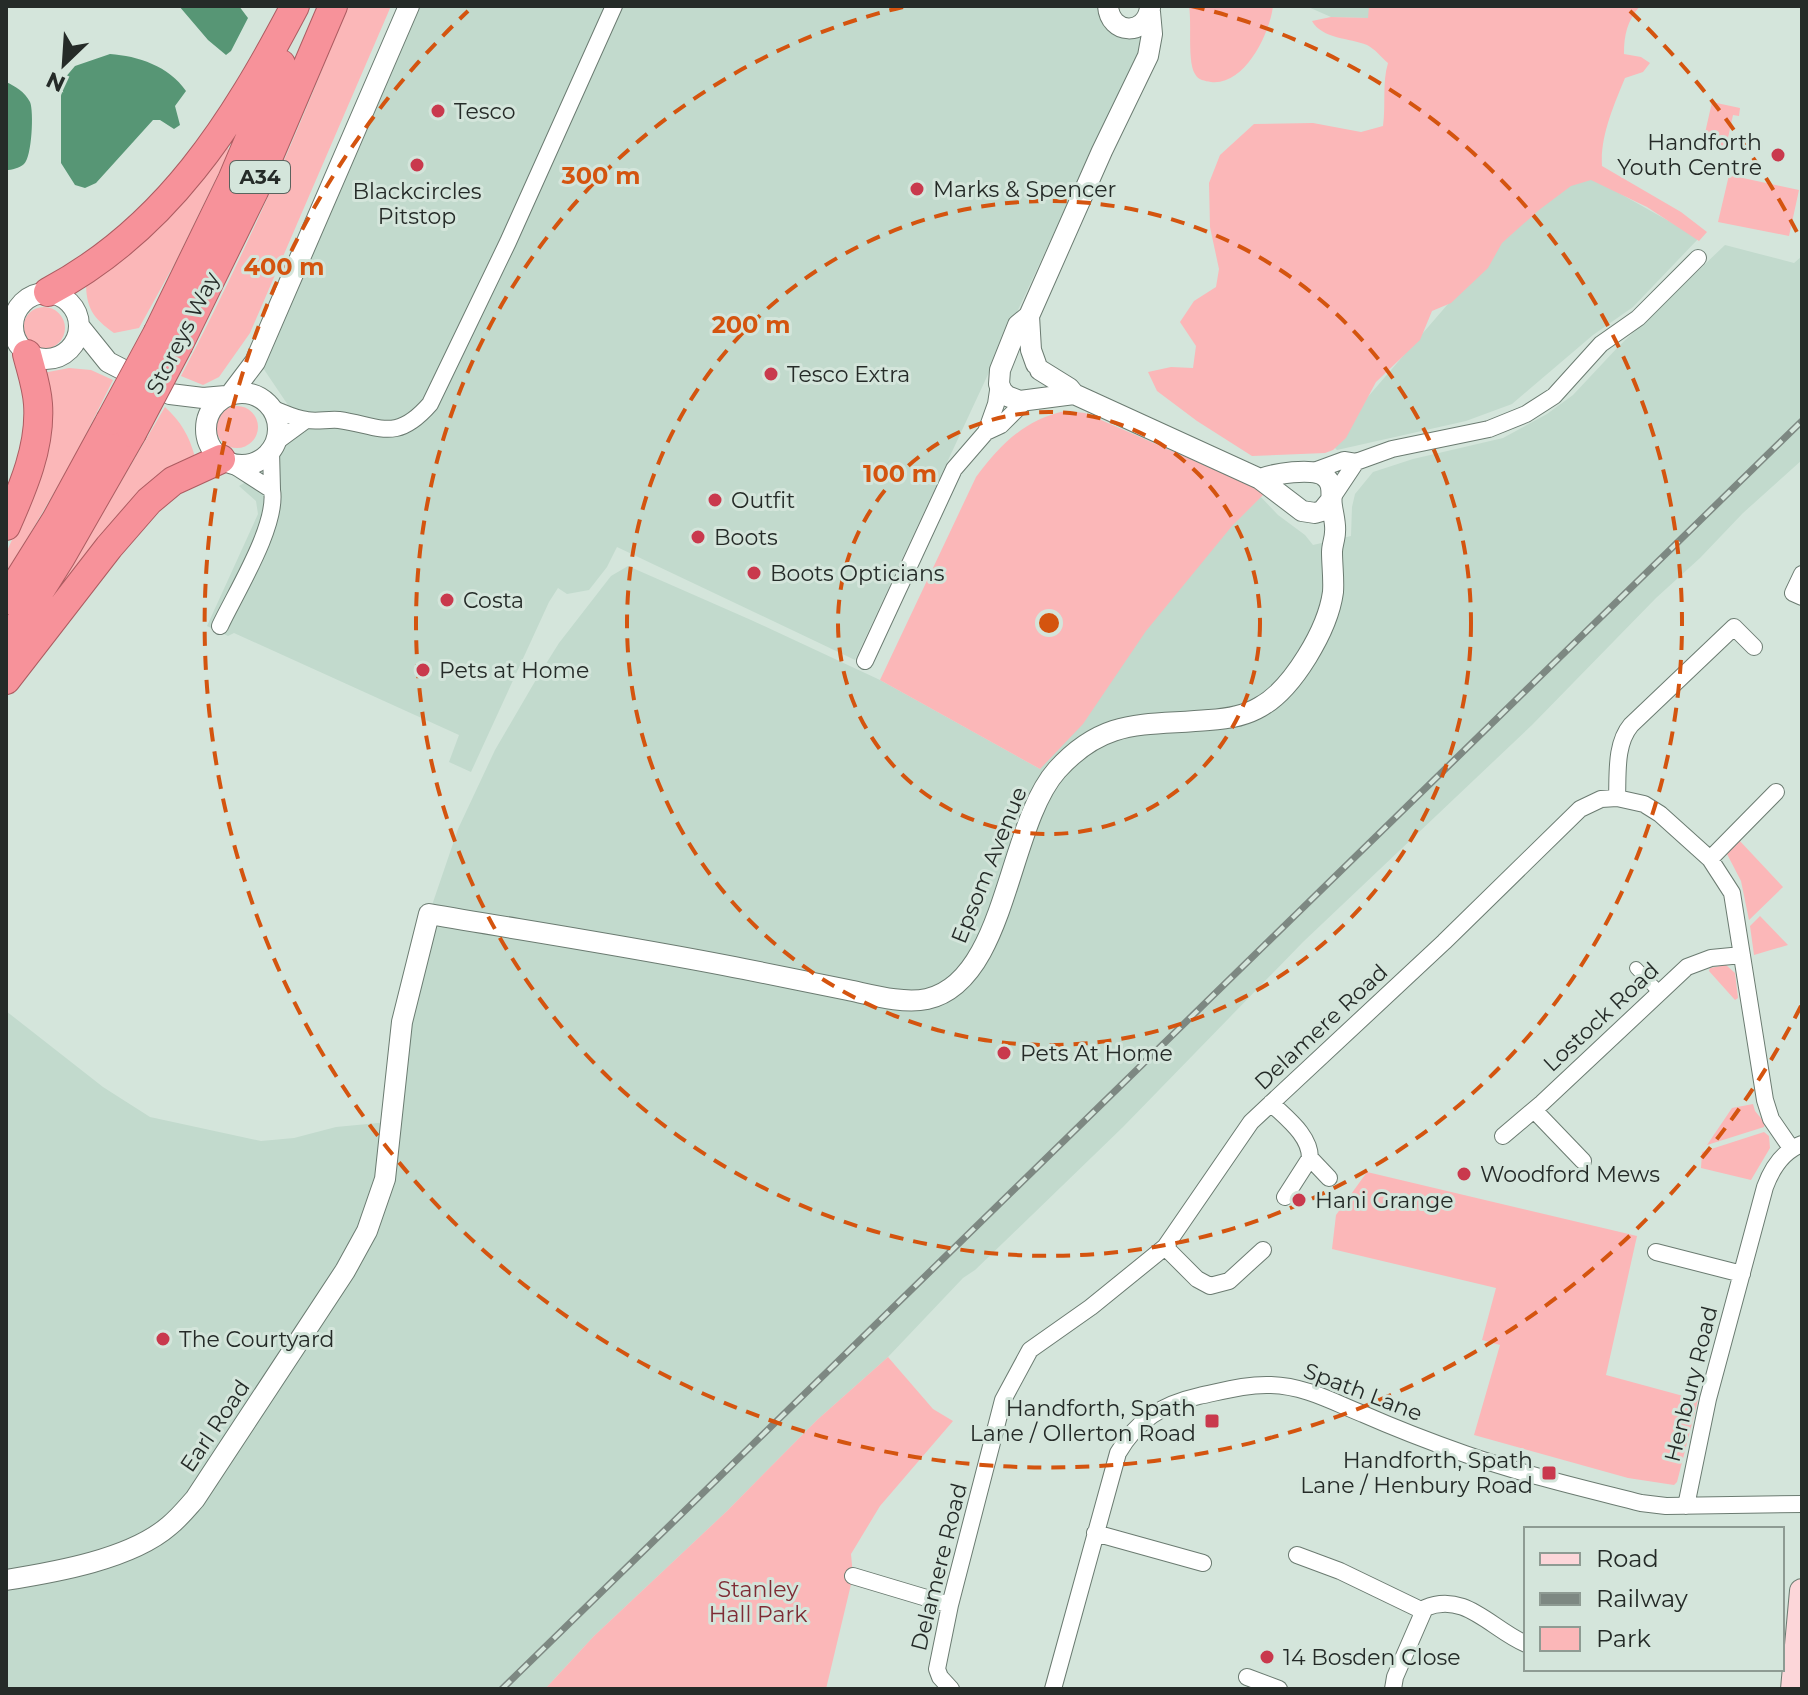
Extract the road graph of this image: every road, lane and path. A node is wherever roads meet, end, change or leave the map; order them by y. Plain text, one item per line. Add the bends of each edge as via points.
1 (295, 6) edge
2 (305, 6) edge
3 (333, 6) edge
4 (409, 6) edge
5 (614, 6) edge
6 (1108, 6) edge
7 (1150, 9) edge
8 (1122, 28) junction
9 (1139, 72) junction
10 (1698, 258) dead end
11 (48, 292) junction
12 (1029, 316) junction
13 (79, 326) junction
14 (168, 338) junction
15 (27, 354) junction
16 (255, 362) junction
17 (1038, 367) junction
18 (1000, 377) junction
19 (1074, 394) junction
20 (228, 396) junction
21 (1027, 399) junction
22 (268, 405) junction
23 (306, 420) junction
24 (121, 427) junction
25 (986, 432) junction
26 (273, 446) junction
27 (226, 461) junction
28 (1356, 462) junction
29 (1308, 472) junction
30 (1260, 479) junction
31 (272, 490) junction
32 (1331, 499) junction
33 (1299, 509) junction
34 (6, 526) edge
35 (1332, 546) junction
36 (1802, 574) edge
37 (1802, 597) edge
38 (6, 600) edge
39 (220, 626) dead end
40 (6, 645) edge
41 (1754, 647) dead end
42 (865, 661) dead end
43 (6, 680) edge
44 (1776, 792) dead end
45 (1617, 798) junction
46 (1710, 859) junction
47 (429, 914) joint
48 (1742, 955) junction
49 (1636, 968) dead end
50 (1659, 992) junction
51 (1271, 1103) junction
52 (1534, 1110) junction
53 (1503, 1136) dead end
54 (1796, 1146) edge
55 (1310, 1158) junction
56 (1583, 1161) dead end
57 (1329, 1178) dead end
58 (1285, 1197) dead end
59 (1165, 1247) junction
60 (1263, 1250) dead end
61 (1656, 1252) dead end
62 (1742, 1274) junction
63 (1802, 1504) edge
64 (1686, 1506) junction
65 (1095, 1533) junction
66 (1297, 1555) dead end
67 (1203, 1565) dead end
68 (853, 1576) dead end
69 (6, 1580) edge
70 (1802, 1591) edge
71 (950, 1605) junction
72 (1423, 1611) junction
73 (1524, 1643) edge
74 (1247, 1677) dead end
75 (951, 1689) edge
76 (1053, 1689) edge
77 (1279, 1689) edge
78 (1393, 1689) edge
79 (1793, 1689) edge

1 - 11 highway via 222,133 186,181 118,247
2 - 14 highway, Storeys Way / A34
3 - 14 highway, Storeys Way / A34 via 254,191
4 - 16 street
5 - 23 street via 430,404 394,429
6 - 8 street via 1111,19
7 - 8 street via 1136,28
7 - 9 street via 1152,34
8 - 9 street
9 - 12 street
10 - 28 street via 1534,409 1489,429
11 - 13 street via 67,300
11 - 15 street via 27,298 14,315 14,337
12 - 17 street
12 - 18 street via 1018,325
13 - 15 street via 66,353 47,359
13 - 20 street via 108,362 170,394
14 - 24 highway, Storeys Way / A34, bridge
15 - 34 highway via 38,423 29,466
16 - 20 street
16 - 22 street
17 - 18 street via 1016,358
17 - 19 street
17 - 21 street via 1039,390
18 - 21 street via 1007,396
18 - 25 street
19 - 21 street
19 - 30 street
20 - 22 street via 249,393
20 - 27 street via 216,404 206,426 212,450
21 - 25 street
22 - 23 street
22 - 26 street via 278,425
23 - 26 street
24 - 38 highway, Storeys Way / A34
24 - 40 highway, Storeys Way / A34 via 61,557
25 - 42 street via 944,487
26 - 27 street via 251,464
26 - 31 street
27 - 31 street
27 - 43 highway via 173,481 149,501
28 - 29 street via 1344,460
28 - 32 street
29 - 30 street
29 - 32 street via 1329,480
29 - 33 street via 1291,485 1290,497
30 - 33 street
31 - 39 street via 267,529
32 - 33 street via 1322,511
32 - 35 street, Epsom Avenue via 1336,532
33 - 35 street
35 - 47 street, Epsom Avenue via 1333,592 1325,621 1302,665 1261,707 1227,719 1119,727 1085,744 1049,779 983,951 966,976 944,994 923,1000 885,997
36 - 37 street via 1793,593
41 - 45 street via 1734,627 1631,725 1621,746
44 - 46 street
45 - 46 street via 1660,814
45 - 51 street, Delamere Road via 1580,809
46 - 48 street via 1732,893
47 - 69 street, Earl Road via 402,1022 385,1179 367,1231 334,1287 195,1499 169,1526 141,1545 62,1571
48 - 50 street, Lostock Road via 1687,967
48 - 54 street via 1765,1100 1771,1119
49 - 50 street
50 - 52 street, Lostock Road
51 - 55 street via 1307,1142
51 - 59 street, Delamere Road via 1238,1138
52 - 53 street, Lostock Road
52 - 56 street
54 - 62 street, Henbury Road via 1767,1180
55 - 57 street
55 - 58 street
59 - 60 street via 1210,1286 1229,1281
59 - 71 street, Delamere Road via 1030,1350 1003,1400
61 - 62 street
62 - 64 street, Henbury Road
63 - 64 street, Spath Lane
64 - 65 street, Spath Lane via 1641,1503 1573,1486 1432,1443 1316,1394 1256,1385 1168,1405 1145,1418 1118,1453
65 - 67 street
65 - 76 street, Spath Lane
66 - 72 street
68 - 71 street
70 - 79 main road
71 - 75 street, Delamere Road via 937,1669
72 - 73 street via 1440,1602 1453,1603
72 - 78 street
74 - 77 street

